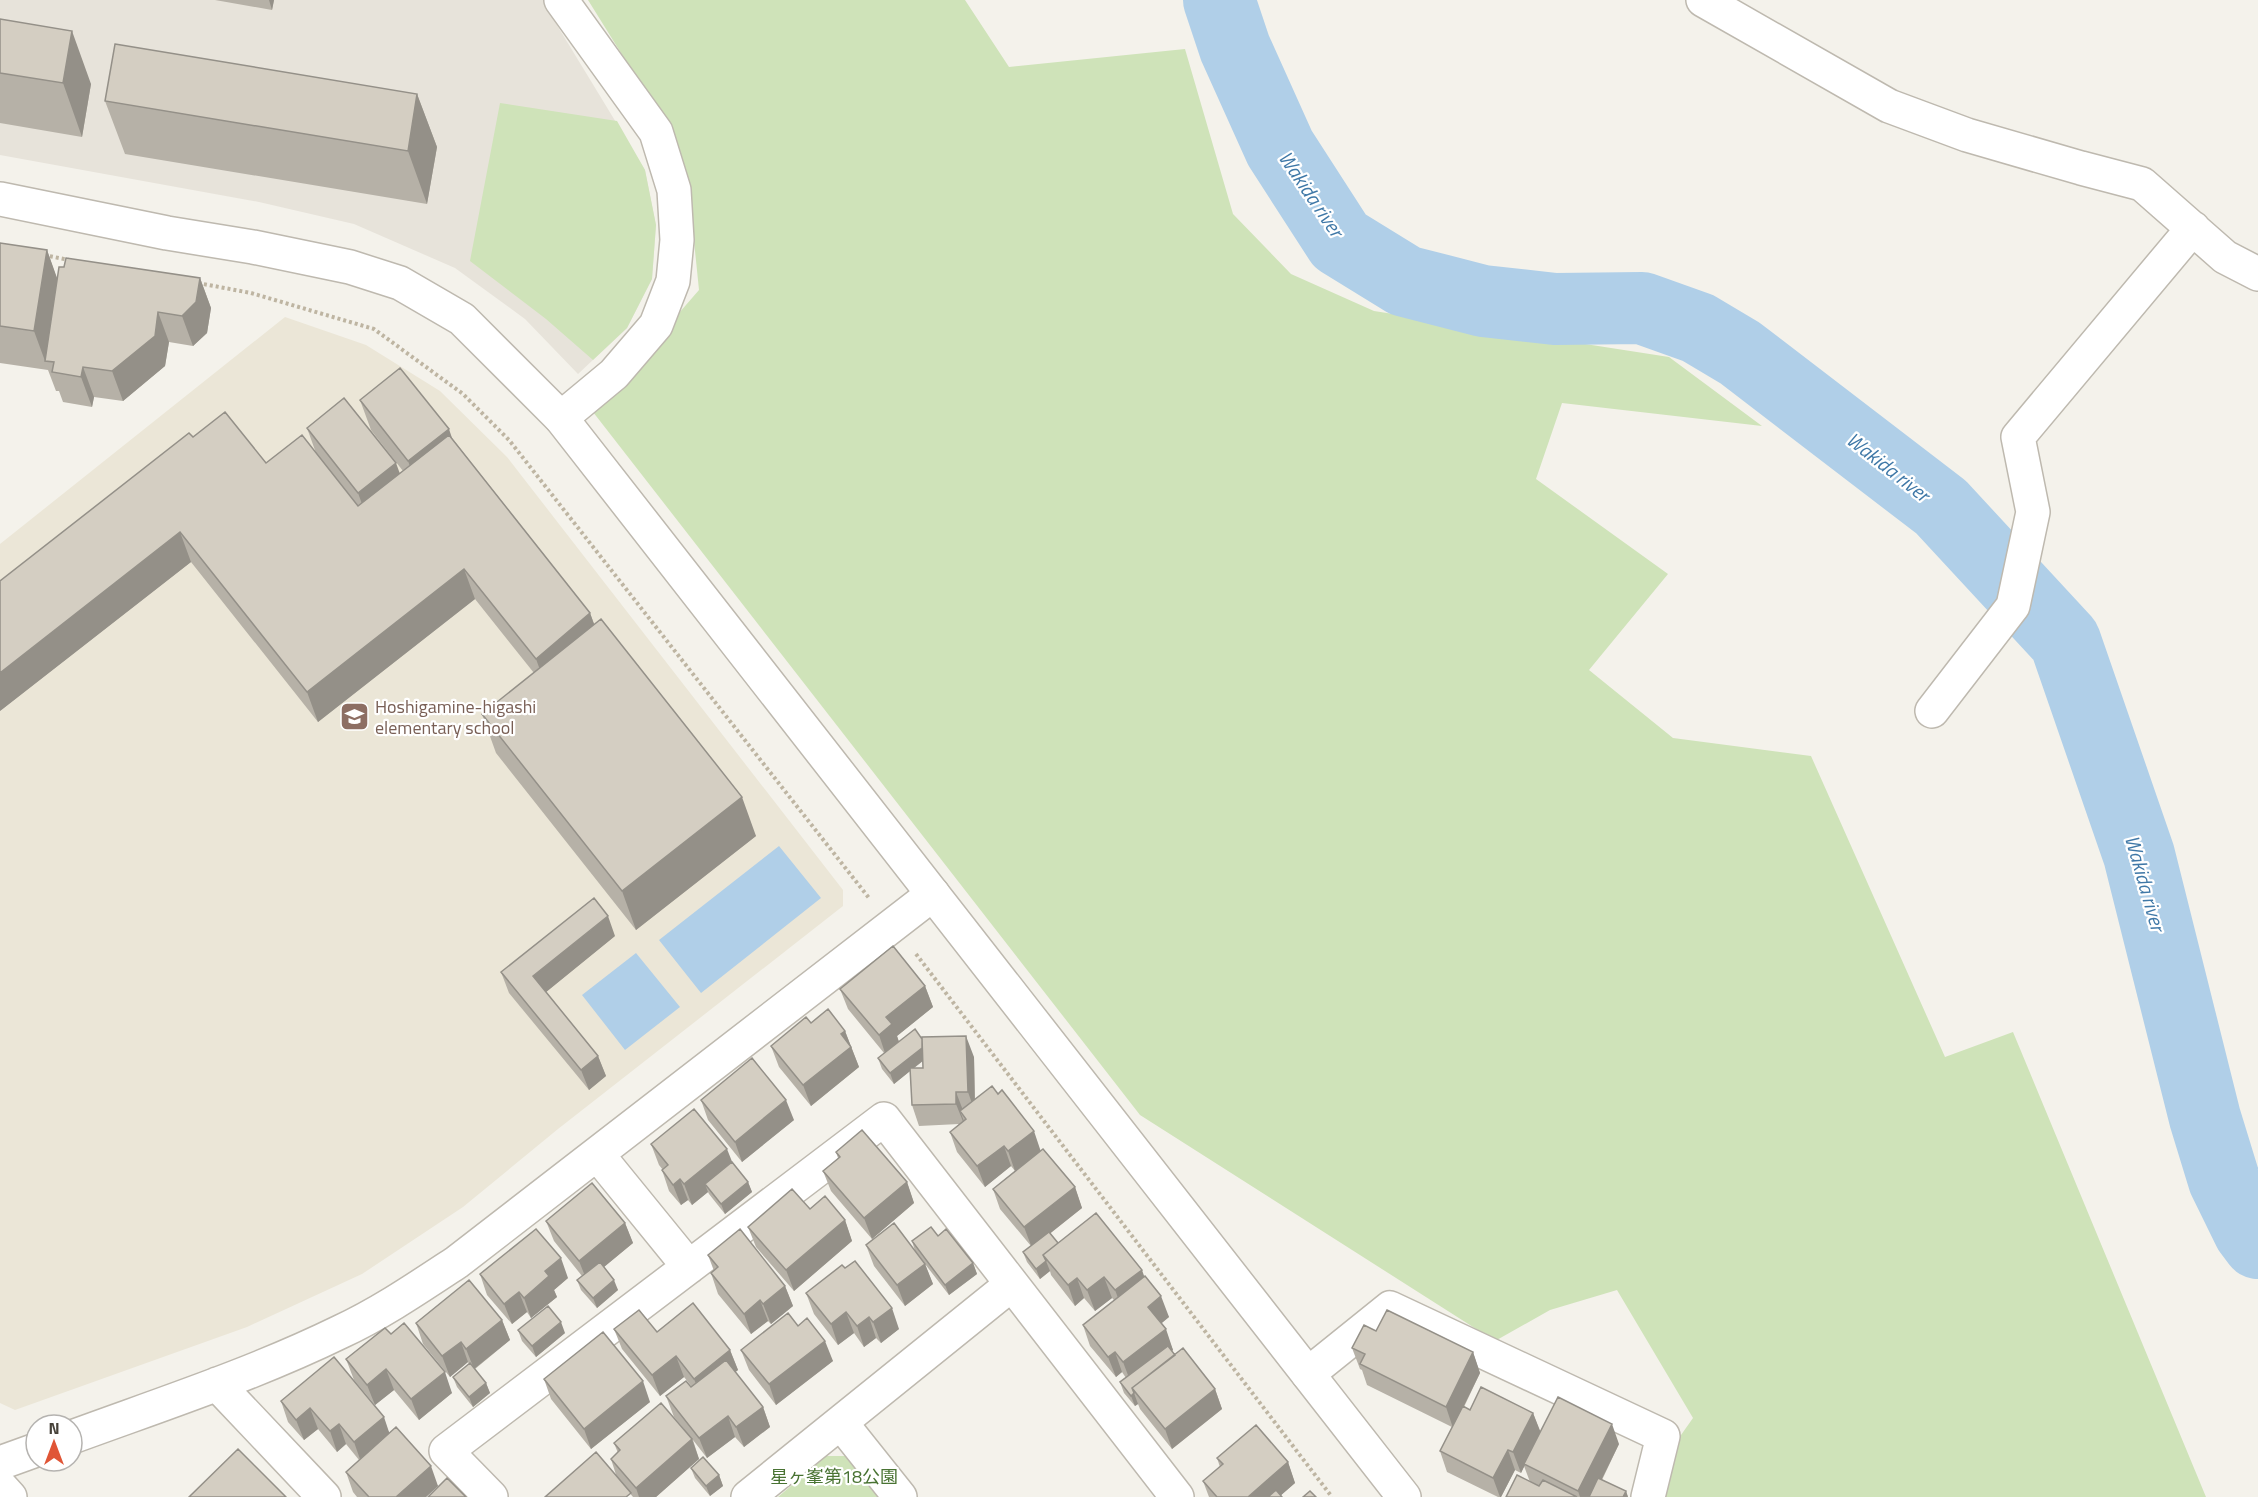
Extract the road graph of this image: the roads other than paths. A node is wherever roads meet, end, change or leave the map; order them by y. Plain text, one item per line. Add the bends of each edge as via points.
1 (561, 0) edge
2 (1703, 0) edge
3 (0, 199) edge
4 (2193, 228) junction
5 (2258, 274) edge
6 (561, 418) junction
7 (1932, 711) dead end
8 (933, 894) junction
9 (597, 1154) junction
10 (689, 1267) junction
11 (1012, 1284) junction
12 (1308, 1374) junction
13 (217, 1384) junction
14 (841, 1423) junction
15 (84, 1433) edge
16 (24, 1454) edge
17 (0, 1463) edge
18 (0, 1486) edge
19 (10, 1497) edge
20 (324, 1497) edge
21 (491, 1497) edge
22 (748, 1497) edge
23 (900, 1497) edge
24 (1177, 1497) edge
25 (1404, 1497) edge
26 (1648, 1497) edge

1 - 6 street via 656,132 674,190 677,240 673,281 656,325 614,374
2 - 4 street via 1889,106 1966,135 2142,184
3 - 6 street via 350,267 400,283 462,319
4 - 5 street via 2225,257
4 - 7 street via 2018,437 2033,512 2013,606
6 - 8 street
8 - 9 street
8 - 12 street
9 - 10 street
9 - 13 street via 411,1293 341,1332
10 - 11 street via 884,1119
10 - 21 street via 446,1451
11 - 14 street
11 - 24 street
12 - 25 street
12 - 26 street via 1390,1308 1664,1436
13 - 15 street
13 - 20 street
14 - 22 street
14 - 23 street
16 - 17 street
18 - 19 street

